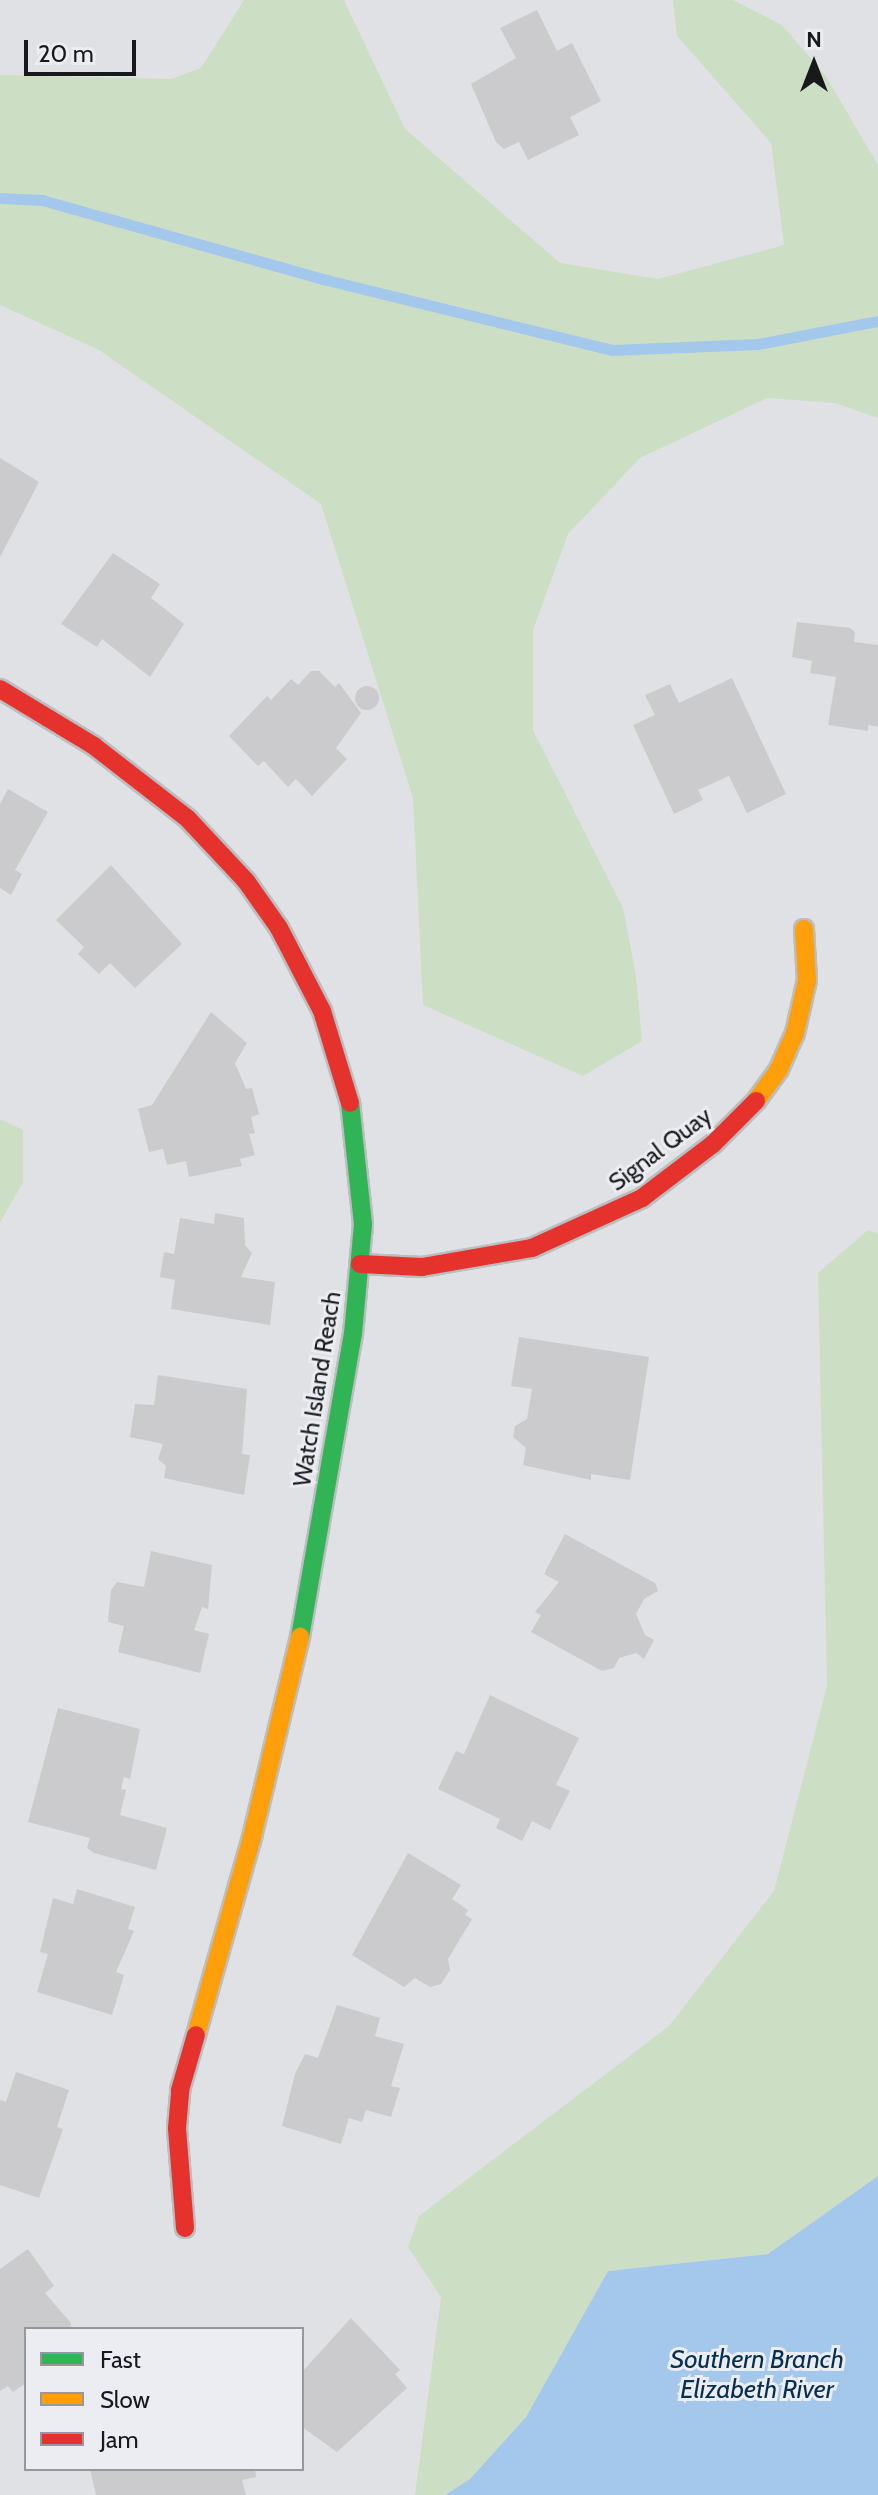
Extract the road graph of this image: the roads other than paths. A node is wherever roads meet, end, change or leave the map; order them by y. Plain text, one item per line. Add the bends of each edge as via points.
1 (0, 689) edge
2 (804, 929) dead end
3 (360, 1264) junction
4 (185, 2228) dead end

1 - 3 street, Watch Island Reach via 94,746 188,819 246,881 279,928 322,1011 343,1068 362,1180
2 - 3 street, Signal Quay via 807,980 795,1033 779,1069 751,1107 713,1144 654,1189 602,1220 532,1248 422,1267
3 - 4 street, Watch Island Reach via 353,1334 297,1650 252,1837 180,2090 177,2128

